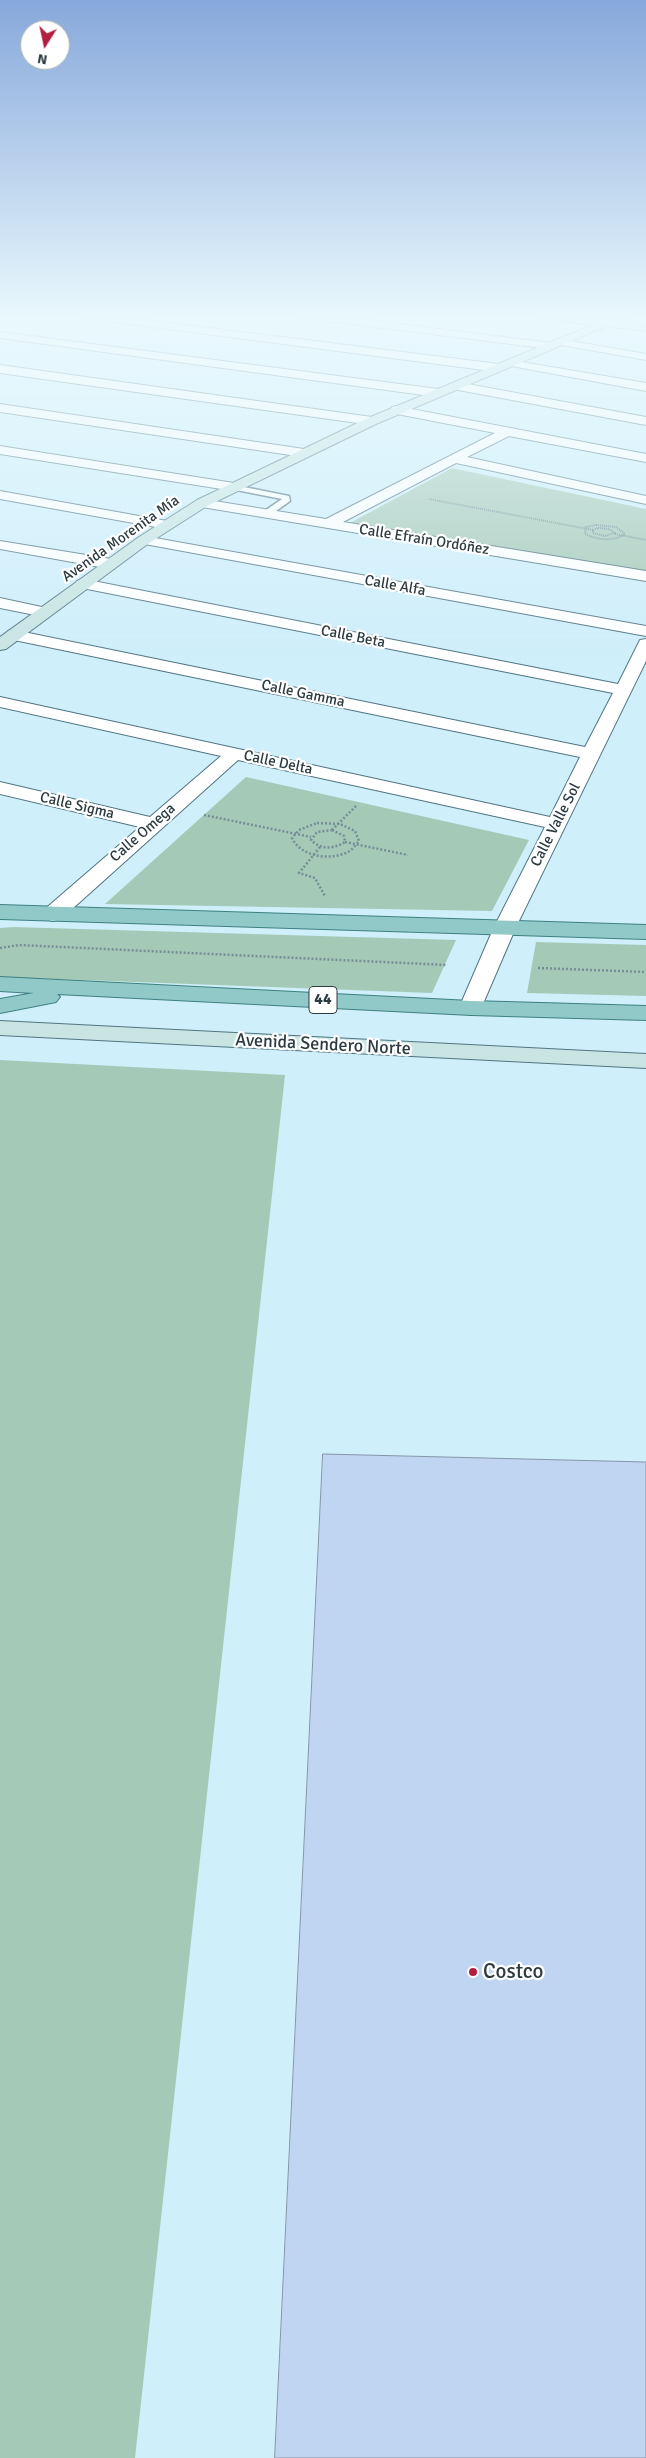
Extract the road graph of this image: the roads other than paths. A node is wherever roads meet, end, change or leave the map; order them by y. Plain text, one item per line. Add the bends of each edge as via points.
1 (147, 430) edge
2 (353, 430) edge
3 (501, 430) edge
4 (508, 431) junction
5 (0, 450) edge
6 (304, 453) junction
7 (646, 458) edge
8 (455, 459) junction
9 (234, 487) junction
10 (0, 495) edge
11 (646, 500) edge
12 (202, 503) junction
13 (266, 514) junction
14 (326, 524) junction
15 (167, 525) junction
16 (144, 540) junction
17 (0, 545) edge
18 (111, 564) junction
19 (646, 576) edge
20 (83, 584) junction
21 (0, 603) edge
22 (45, 612) junction
23 (646, 631) edge
24 (7, 640) edge
25 (646, 644) edge
26 (624, 690) junction
27 (0, 702) edge
28 (234, 754) junction
29 (591, 754) junction
30 (0, 788) edge
31 (153, 824) junction
32 (556, 824) junction
33 (0, 912) edge
34 (52, 914) junction
35 (505, 927) junction
36 (646, 932) edge
37 (0, 984) edge
38 (101, 988) junction
39 (0, 1006) edge
40 (471, 1008) junction
41 (646, 1013) edge
42 (0, 1028) edge
43 (646, 1061) edge

1 - 6 street
2 - 6 street, Avenida Morenita Mía
3 - 4 street
4 - 7 street
4 - 8 street
5 - 9 street
6 - 9 street, Avenida Morenita Mía
8 - 11 street
8 - 14 street
9 - 12 street, Avenida Morenita Mía
9 - 13 lane via 286,498
10 - 15 street
12 - 13 street, Calle Efraín Ordóñez
12 - 15 street, Avenida Morenita Mía
13 - 14 street, Calle Efraín Ordóñez
14 - 19 street, Calle Efraín Ordóñez
15 - 16 street, Avenida Morenita Mía
16 - 18 street, Avenida Morenita Mía
16 - 23 street, Calle Alfa
17 - 18 street
18 - 20 street, Avenida Morenita Mía
20 - 22 street, Avenida Morenita Mía
20 - 26 street, Calle Beta
21 - 22 street
22 - 24 street, Avenida Morenita Mía
24 - 29 street, Calle Gamma
25 - 26 street, Calle Valle Sol
26 - 29 street, Calle Valle Sol
27 - 28 street, Calle Delta
28 - 31 street, Calle Omega
28 - 32 street, Calle Delta
29 - 32 street, Calle Valle Sol
30 - 31 street, Calle Sigma
31 - 34 street, Calle Omega
32 - 35 street, Calle Valle Sol
33 - 34 main road
34 - 35 main road
35 - 36 main road
35 - 40 street, Calle Valle Sol
37 - 38 main road, 44
38 - 39 main road
38 - 40 main road, 44
40 - 41 main road, 44
42 - 43 street, Avenida Sendero Norte

